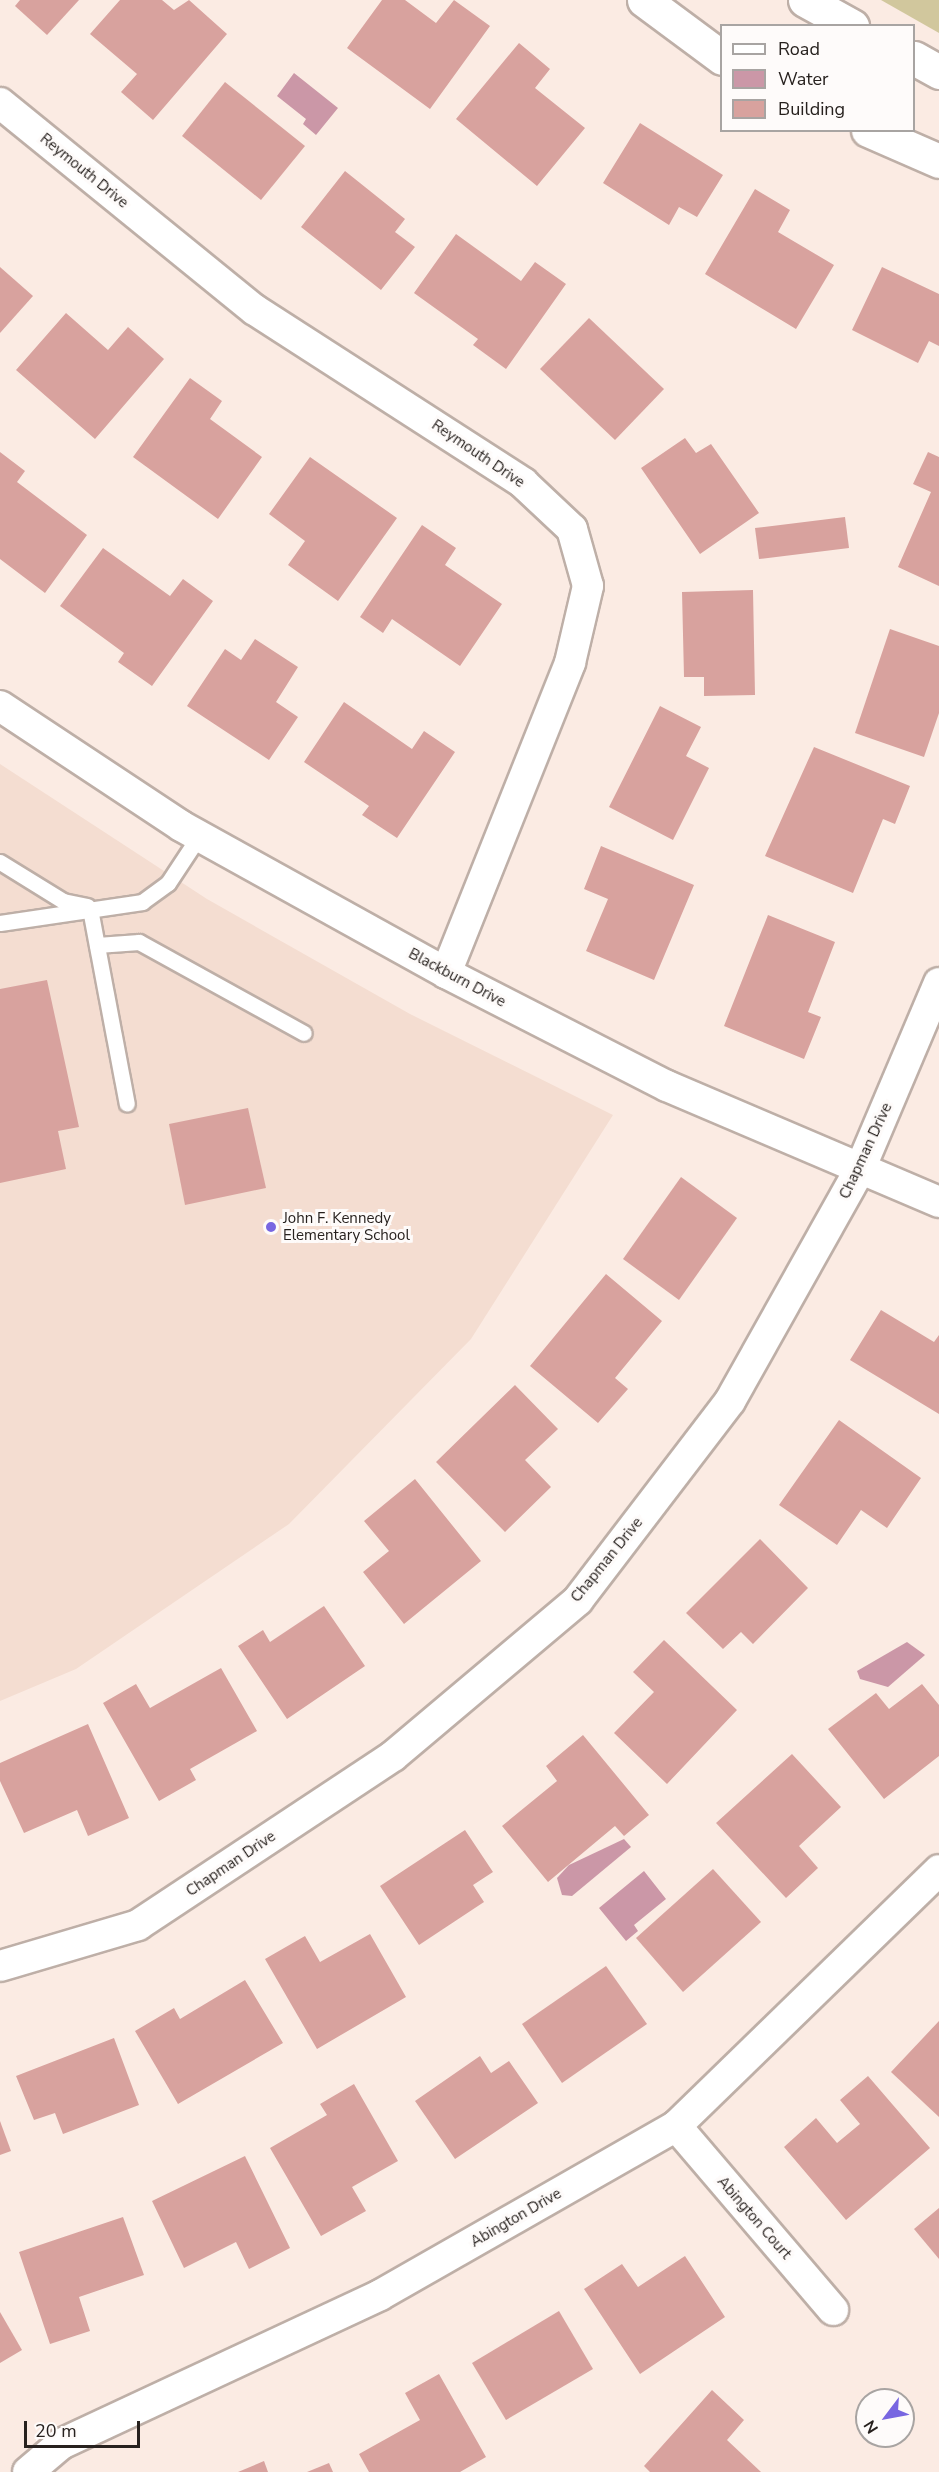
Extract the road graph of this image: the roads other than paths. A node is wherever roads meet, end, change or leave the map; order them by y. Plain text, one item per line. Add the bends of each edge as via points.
1 (644, 0) edge
2 (806, 0) edge
3 (848, 24) edge
4 (720, 57) edge
5 (915, 59) edge
6 (939, 72) edge
7 (0, 103) edge
8 (873, 132) edge
9 (939, 161) edge
10 (0, 706) edge
11 (199, 836) junction
12 (0, 862) edge
13 (96, 909) junction
14 (0, 923) edge
15 (97, 945) junction
16 (446, 973) junction
17 (939, 983) edge
18 (304, 1034) dead end
19 (127, 1104) dead end
20 (860, 1169) junction
21 (939, 1202) edge
22 (939, 1870) edge
23 (0, 1966) edge
24 (676, 2126) junction
25 (832, 2310) dead end
26 (28, 2472) edge

1 - 4 main road
2 - 3 main road
5 - 6 main road
7 - 16 street, Reymouth Drive via 255,310 523,483 572,529 588,586 570,663
8 - 9 main road
10 - 11 street, Blackburn Drive
11 - 13 lane via 168,883 142,902
11 - 16 street, Blackburn Drive
12 - 13 lane via 63,902
13 - 14 lane
13 - 15 lane
15 - 18 lane via 140,942
15 - 19 lane
16 - 20 street, Blackburn Drive via 668,1086
17 - 20 street, Chapman Drive
20 - 21 street, Blackburn Drive
20 - 23 street, Chapman Drive via 730,1401 578,1600 393,1756 138,1925
22 - 24 street, Abington Drive
24 - 25 street, Abington Court
24 - 26 street, Abington Drive via 380,2295 61,2444

